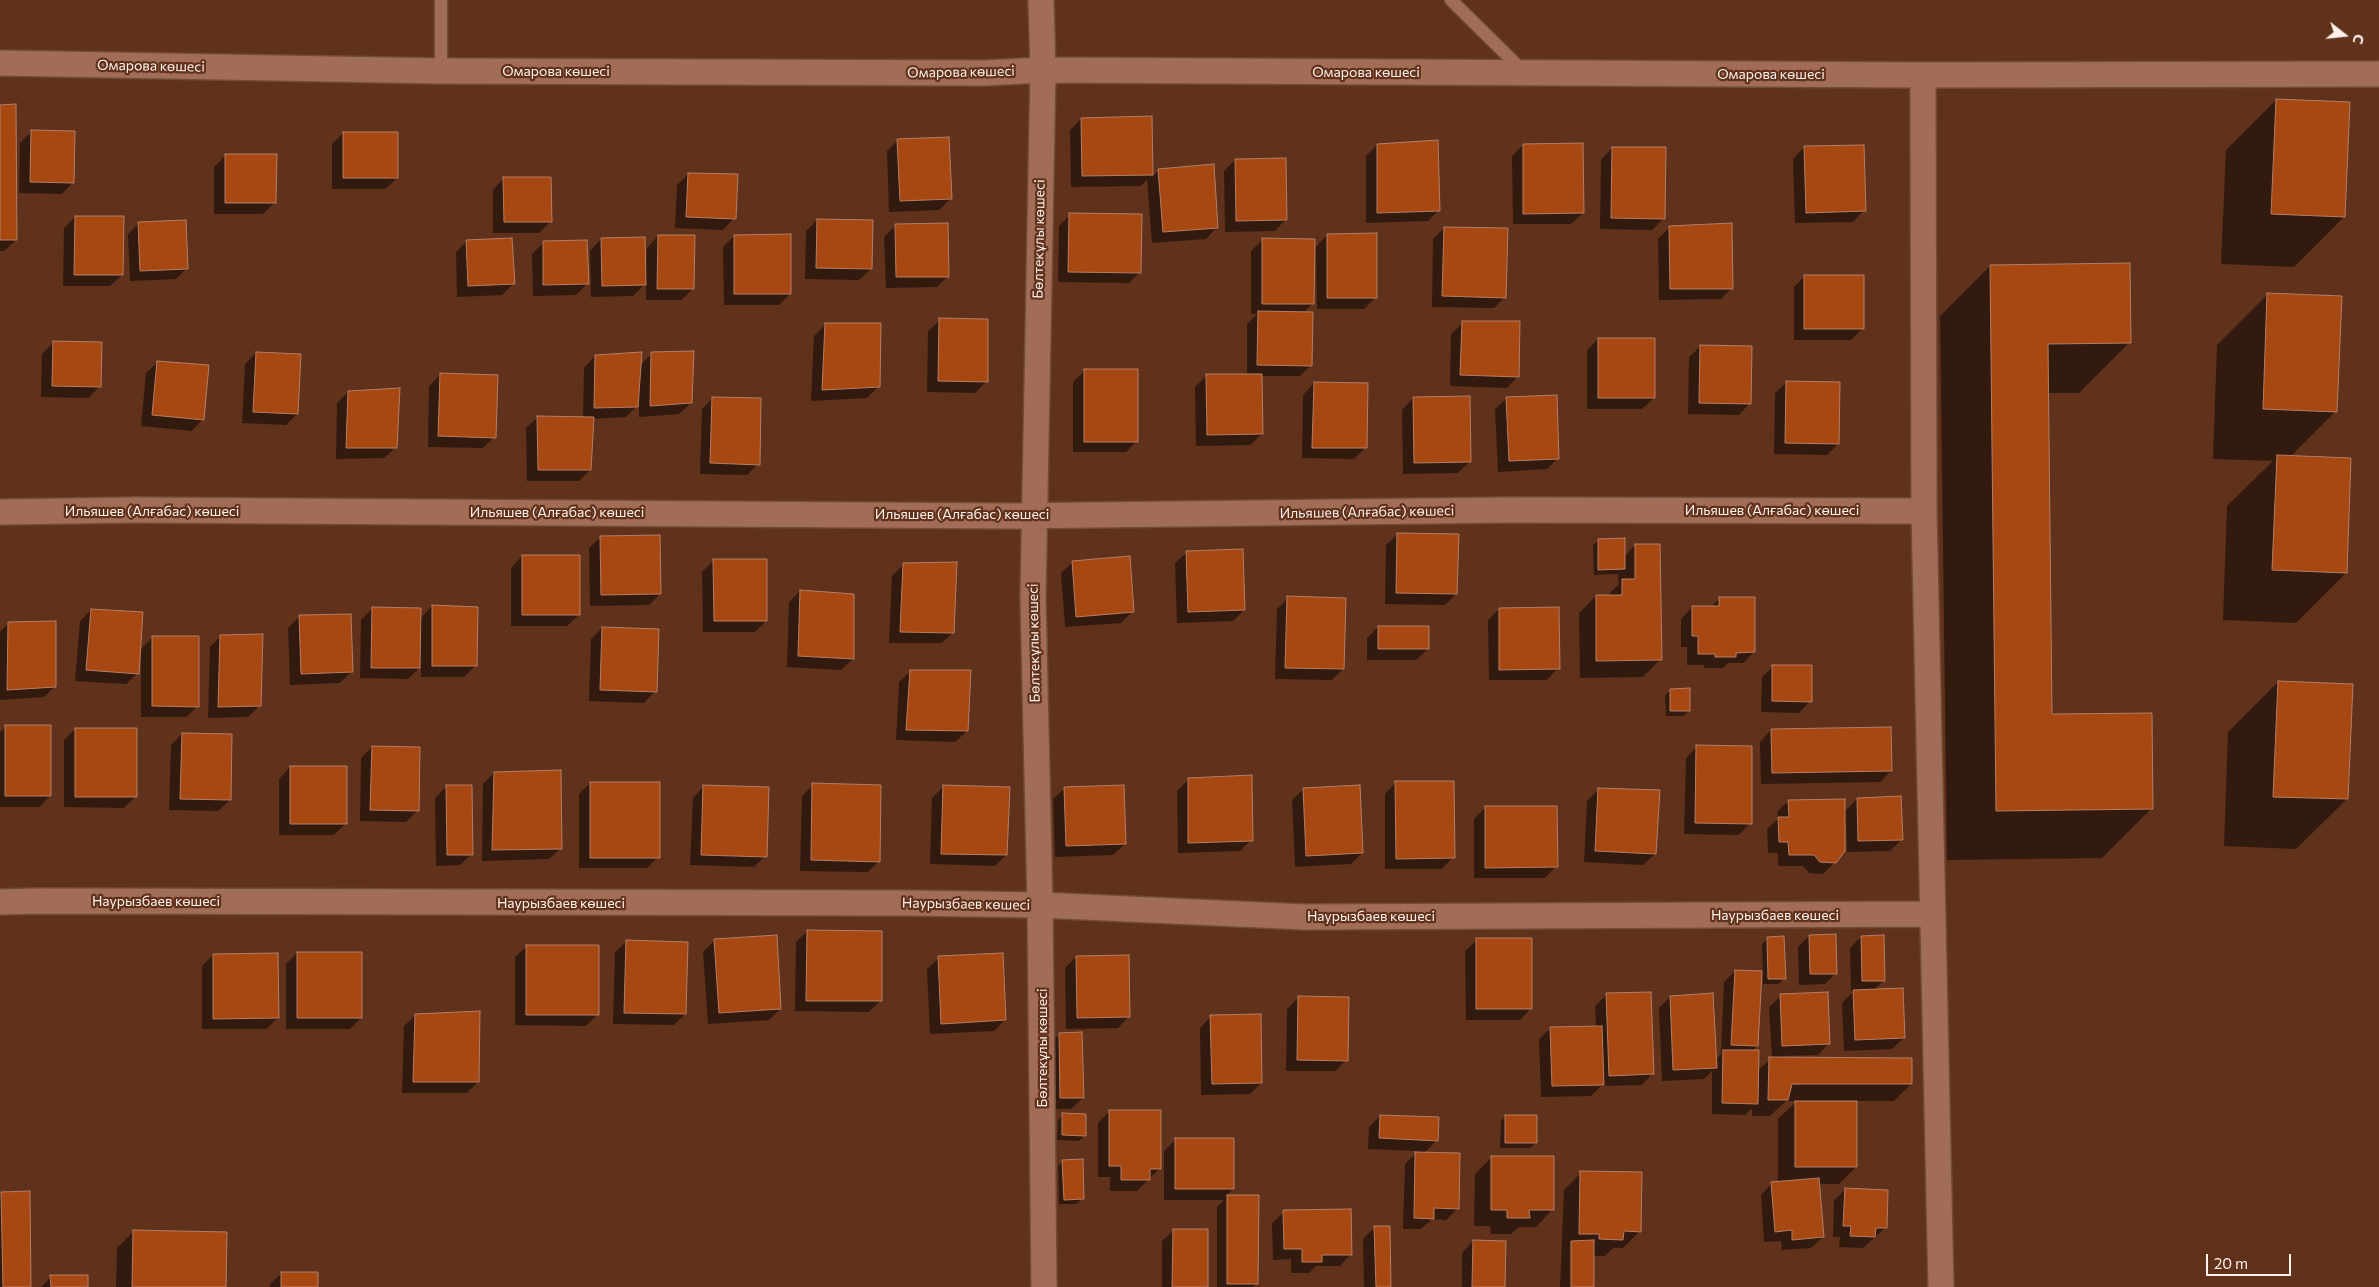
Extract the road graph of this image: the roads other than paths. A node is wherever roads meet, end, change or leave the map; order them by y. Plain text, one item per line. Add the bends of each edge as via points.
1 (440, 0) edge
2 (1040, 0) edge
3 (1450, 0) edge
4 (0, 63) edge
5 (1043, 70) junction
6 (441, 71) junction
7 (1525, 73) junction
8 (2379, 74) edge
9 (1923, 75) junction
10 (1924, 511) junction
11 (0, 512) edge
12 (1033, 515) junction
13 (0, 902) edge
14 (1040, 905) junction
15 (1931, 914) junction
16 (1044, 1287) edge
17 (1941, 1287) edge

1 - 6 lane
2 - 5 street, Бөлтекұлы көшесі
3 - 7 lane
4 - 6 street, Омарова көшесі
5 - 6 street, Омарова көшесі via 985,73
5 - 7 street, Омарова көшесі
5 - 12 street, Бөлтекұлы көшесі
7 - 9 street, Омарова көшесі
8 - 9 street, Омарова көшесі
9 - 10 street
10 - 12 street, Ильяшев (Алғабас) көшесі via 1508,510
10 - 15 street
11 - 12 street, Ильяшев (Алғабас) көшесі
12 - 14 street, Бөлтекұлы көшесі
13 - 14 street, Наурызбаев көшесі
14 - 15 street, Наурызбаев көшесі via 1305,916
14 - 16 street, Бөлтекұлы көшесі
15 - 17 street

